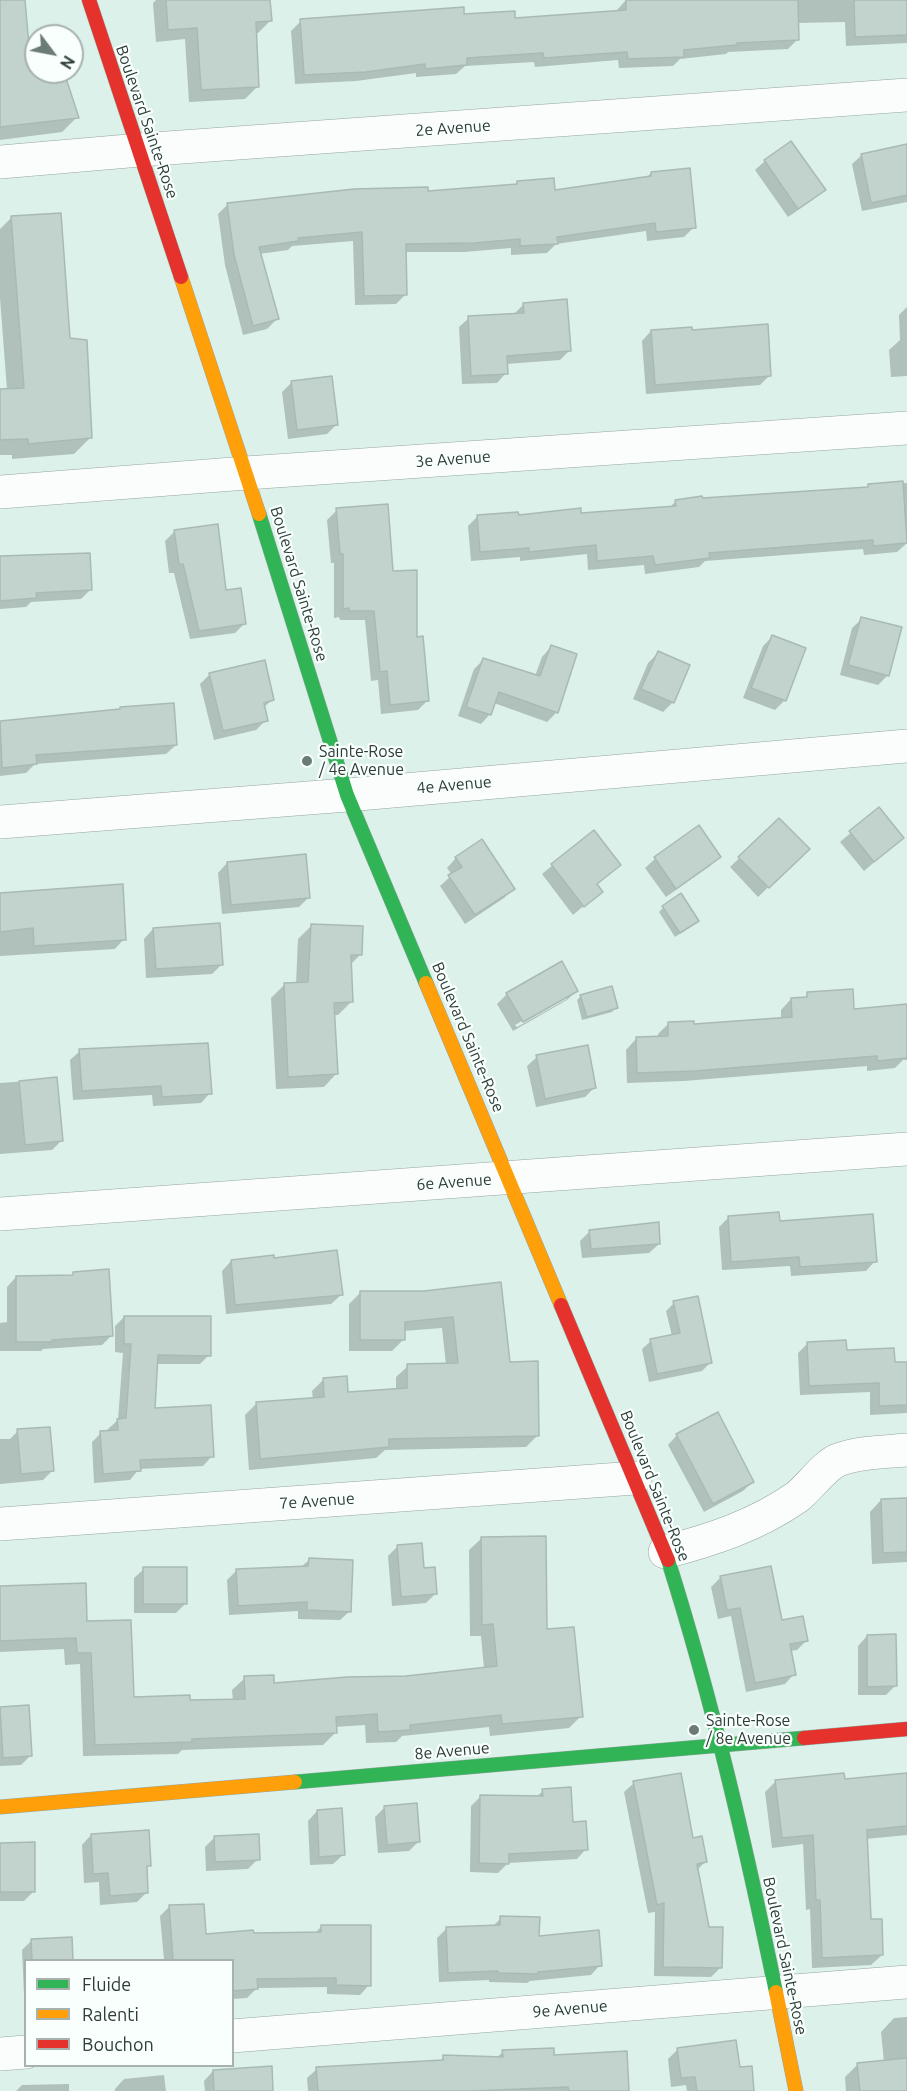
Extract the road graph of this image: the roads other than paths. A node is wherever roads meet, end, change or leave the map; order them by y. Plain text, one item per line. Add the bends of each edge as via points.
1 (89, 0) edge
2 (907, 95) edge
3 (140, 150) junction
4 (0, 162) edge
5 (907, 428) edge
6 (246, 473) junction
7 (0, 492) edge
8 (907, 746) edge
9 (347, 795) junction
10 (0, 822) edge
11 (907, 1149) edge
12 (510, 1178) junction
13 (0, 1214) edge
14 (907, 1450) edge
15 (635, 1478) junction
16 (0, 1524) edge
17 (665, 1551) junction
18 (907, 1729) edge
19 (722, 1744) junction
20 (0, 1807) edge
21 (907, 1982) edge
22 (776, 1992) junction
23 (234, 2036) edge
24 (24, 2052) edge
25 (0, 2054) edge
26 (796, 2091) edge

1 - 3 street, Boulevard Sainte-Rose
2 - 3 street, 2e Avenue
3 - 4 street, 2e Avenue
3 - 6 street, Boulevard Sainte-Rose
5 - 6 street, 3e Avenue
6 - 7 street, 3e Avenue
6 - 9 street, Boulevard Sainte-Rose
8 - 9 street, 4e Avenue
9 - 10 street, 4e Avenue
9 - 12 street, Boulevard Sainte-Rose
11 - 12 street, 6e Avenue
12 - 13 street, 6e Avenue
12 - 15 street, Boulevard Sainte-Rose
14 - 17 street via 836,1461 799,1496 753,1523 707,1541
15 - 16 street, 7e Avenue
15 - 17 street, Boulevard Sainte-Rose
17 - 19 street, Boulevard Sainte-Rose via 690,1625
18 - 19 street, 8e Avenue
19 - 20 street, 8e Avenue
19 - 22 street, Boulevard Sainte-Rose
21 - 22 street, 9e Avenue
22 - 23 street, 9e Avenue
22 - 26 street, Boulevard Sainte-Rose
24 - 25 street

